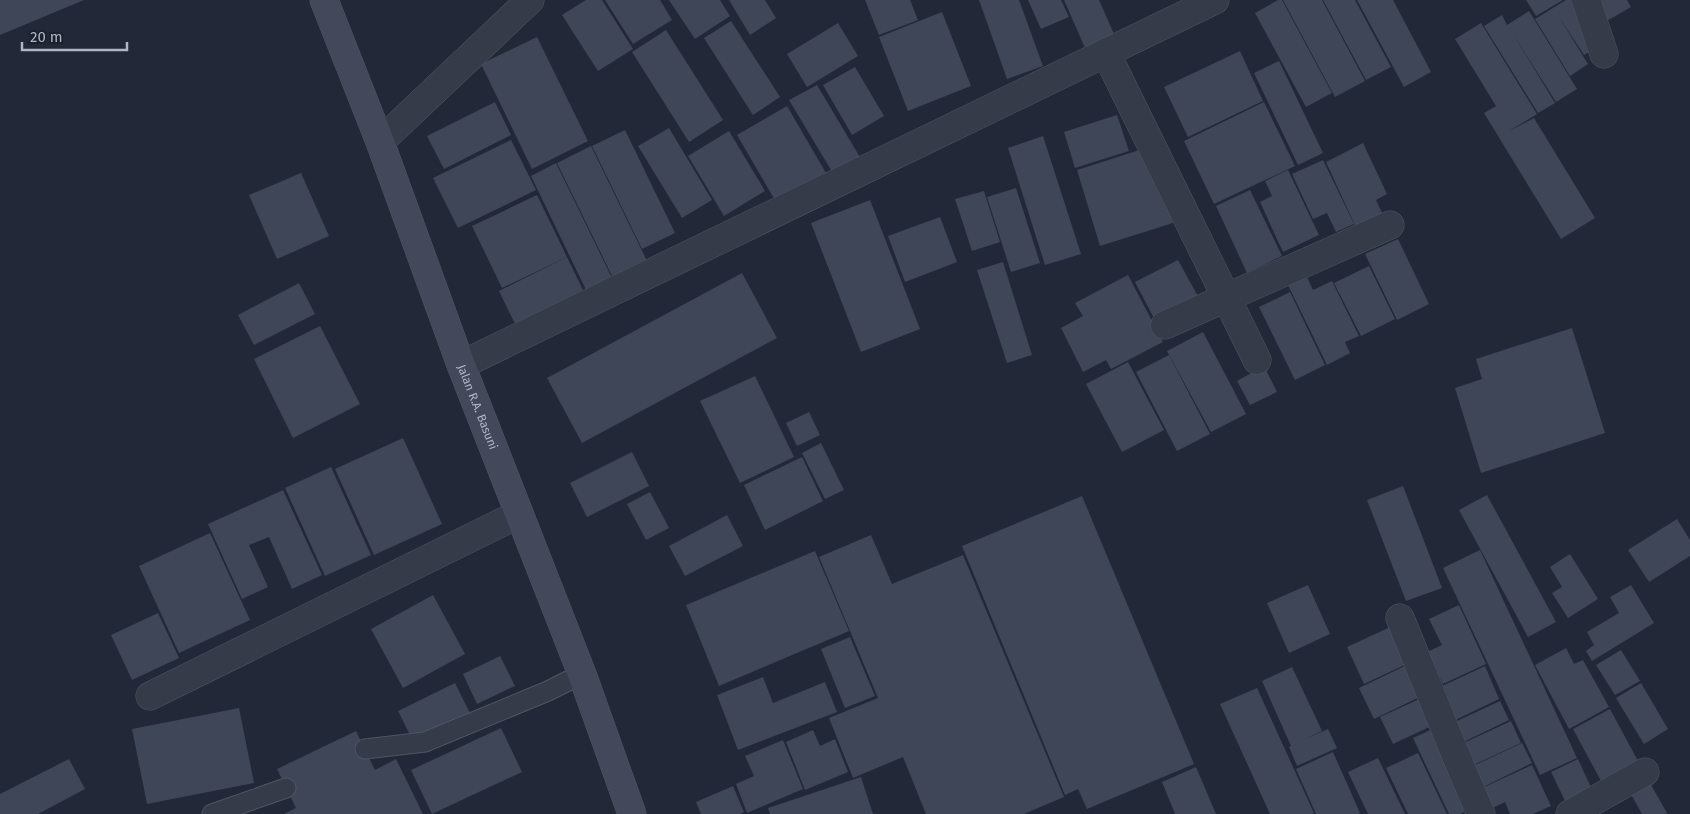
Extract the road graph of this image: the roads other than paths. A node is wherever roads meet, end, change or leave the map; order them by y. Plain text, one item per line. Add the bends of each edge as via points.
1 (324, 0) edge
2 (530, 0) edge
3 (1215, 0) edge
4 (1586, 0) edge
5 (1106, 53) junction
6 (1604, 54) dead end
7 (380, 142) junction
8 (1390, 225) dead end
9 (1226, 298) junction
10 (1165, 325) dead end
11 (1257, 360) dead end
12 (461, 365) junction
13 (519, 514) junction
14 (1400, 618) dead end
15 (582, 674) junction
16 (150, 696) dead end
17 (365, 750) dead end
18 (1645, 772) dead end
19 (286, 788) dead end
20 (212, 814) edge
21 (632, 814) edge
22 (1481, 814) edge
23 (1570, 814) edge

1 - 7 main road, Jalan R.A. Basuni
2 - 7 street
3 - 5 street
4 - 6 street
5 - 9 street
5 - 12 street
7 - 12 main road, Jalan R.A. Basuni
8 - 9 street
9 - 10 street
9 - 11 street
12 - 13 main road, Jalan R.A. Basuni
13 - 15 main road, Jalan R.A. Basuni
13 - 16 street
14 - 22 street
15 - 17 lane via 425,742
15 - 21 main road, Jalan R.A. Basuni
18 - 23 street
19 - 20 lane

